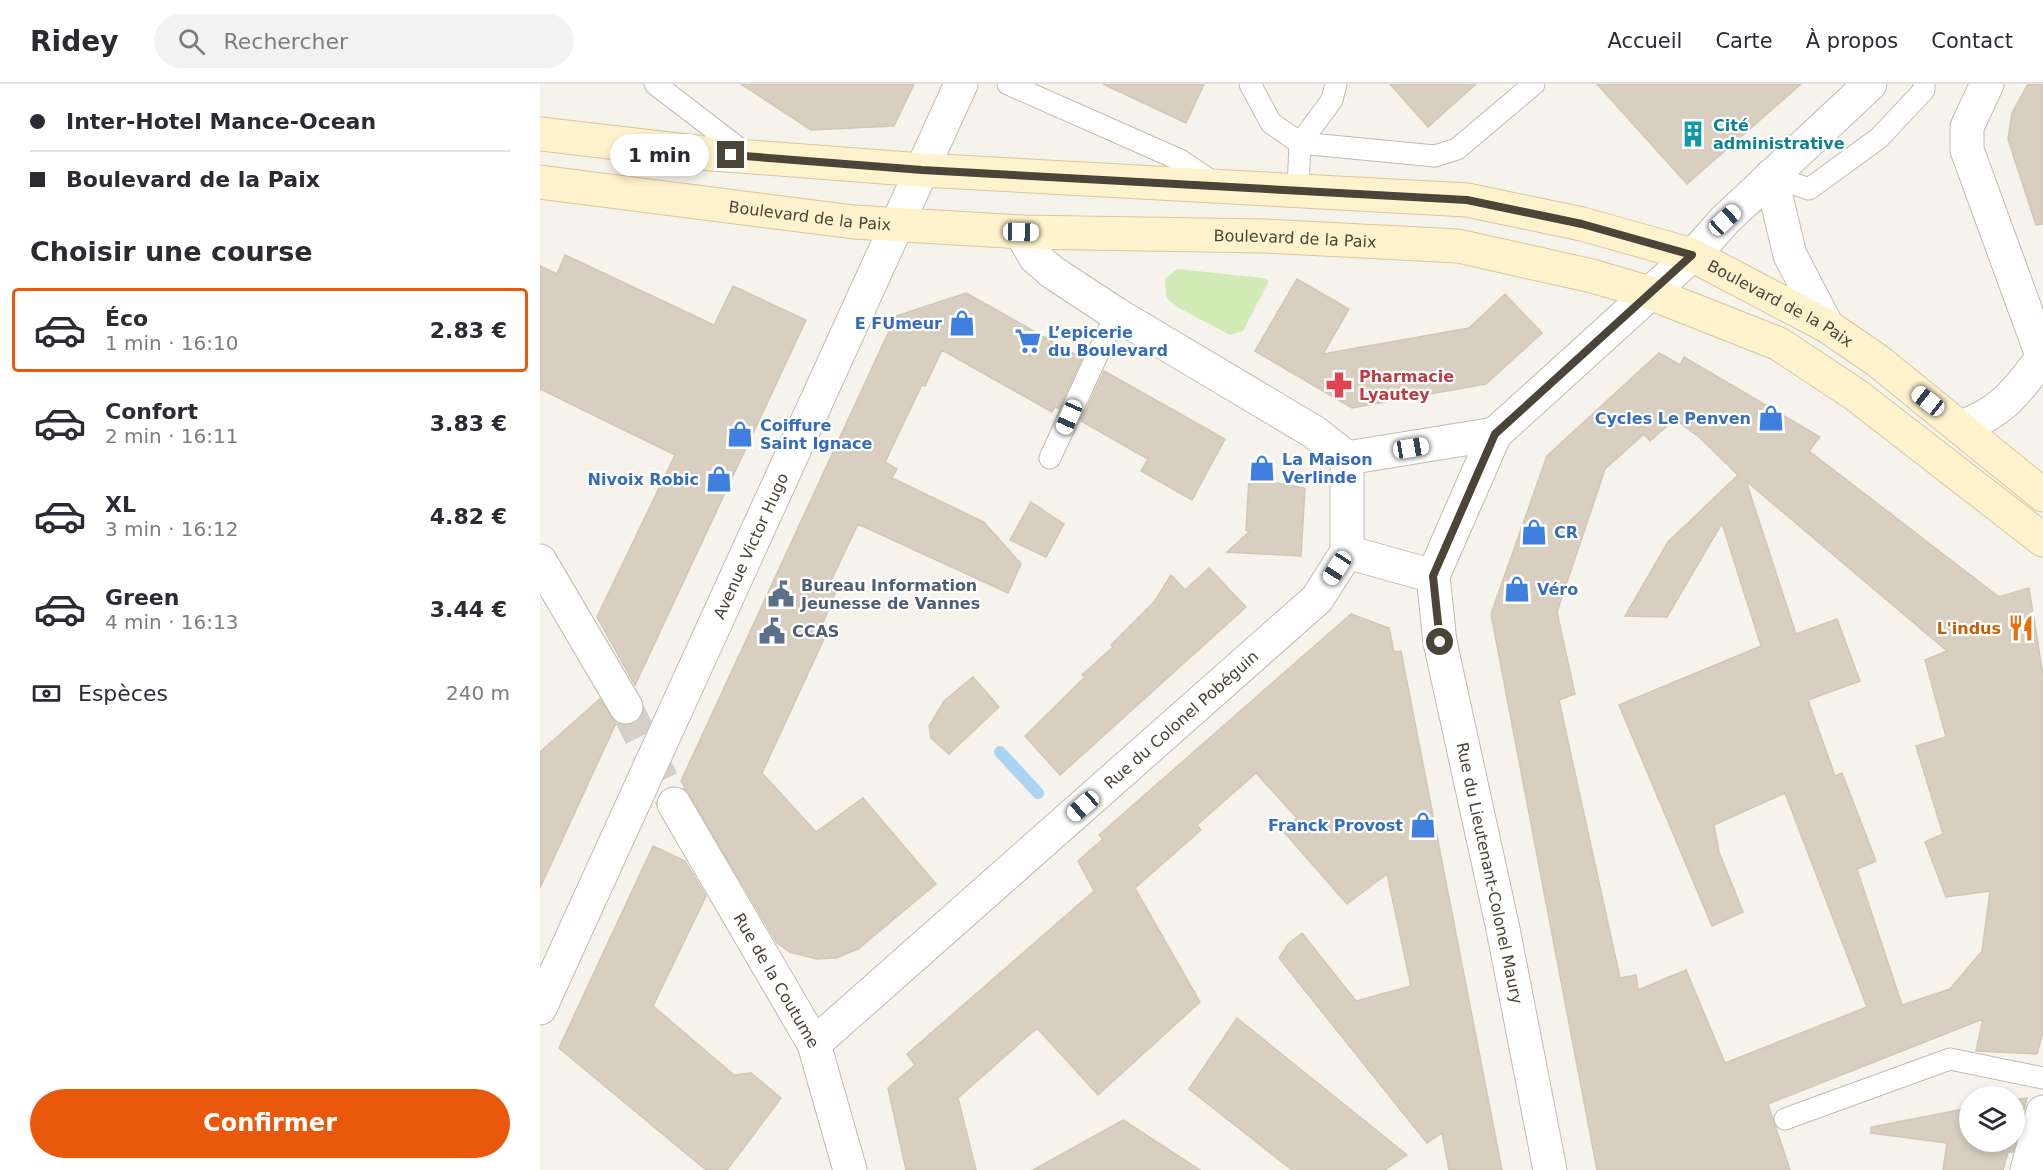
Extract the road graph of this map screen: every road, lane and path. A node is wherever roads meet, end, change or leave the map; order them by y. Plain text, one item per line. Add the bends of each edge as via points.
1 (655, 84) edge
2 (961, 84) edge
3 (1008, 84) edge
4 (1250, 84) edge
5 (1336, 84) edge
6 (1534, 84) edge
7 (1870, 84) edge
8 (1924, 84) edge
9 (1987, 84) edge
10 (540, 134) edge
11 (1300, 143) junction
12 (749, 156) junction
13 (922, 170) junction
14 (1771, 176) junction
15 (540, 182) edge
16 (1217, 186) junction
17 (1298, 190) junction
18 (897, 225) junction
19 (1021, 232) junction
20 (1692, 255) junction
21 (1650, 293) junction
22 (1116, 314) junction
23 (1827, 326) junction
24 (2043, 357) edge
25 (1961, 427) junction
26 (1495, 434) junction
27 (1050, 458) dead end
28 (1347, 458) junction
29 (2043, 495) edge
30 (2043, 540) edge
31 (1347, 552) junction
32 (542, 569) edge
33 (1433, 576) junction
34 (626, 707) tunnel mouth
35 (674, 804) tunnel mouth
36 (540, 1008) edge
37 (814, 1044) junction
38 (2043, 1078) edge
39 (2043, 1112) edge
40 (1785, 1119) dead end
41 (850, 1170) edge
42 (1550, 1170) edge
43 (2027, 1170) edge

1 - 12 lane
2 - 13 street, Avenue Victor Hugo
3 - 16 lane via 1180,160
4 - 11 lane via 1271,123
5 - 11 lane via 1332,100
6 - 11 lane via 1457,148 1435,156
7 - 14 street
8 - 14 lane via 1924,90 1879,138 1809,189
9 - 24 street via 1967,127 1967,150
10 - 12 main road, Boulevard de la Paix
11 - 17 lane
12 - 13 main road, Boulevard de la Paix
13 - 16 main road, Boulevard de la Paix
13 - 18 street, Avenue Victor Hugo
14 - 20 street
14 - 23 street via 1790,255
15 - 18 main road, Boulevard de la Paix
16 - 17 main road, Boulevard de la Paix
17 - 20 main road, Boulevard de la Paix via 1467,200 1582,224
18 - 19 main road, Boulevard de la Paix
18 - 36 street, Avenue Victor Hugo
19 - 21 main road, Boulevard de la Paix via 1264,236 1458,246
19 - 22 street via 1035,257 1052,272
20 - 21 street
20 - 23 main road, Boulevard de la Paix
21 - 26 street
21 - 30 main road, Boulevard de la Paix via 1779,344 1856,395
22 - 27 lane
22 - 28 street via 1314,432
23 - 25 main road, Boulevard de la Paix
24 - 25 street via 2009,401 1994,413
25 - 29 main road, Boulevard de la Paix
26 - 28 street
26 - 33 street
28 - 31 street
31 - 33 street
31 - 37 street, Rue du Colonel Pobéguin via 1317,599
32 - 34 street
33 - 42 street, Rue du Lieutenant-Colonel Maury via 1440,642 1503,929
35 - 37 street, Rue de la Coutume
37 - 41 street, Rue de la Coutume
38 - 40 lane via 1950,1059
39 - 43 street

